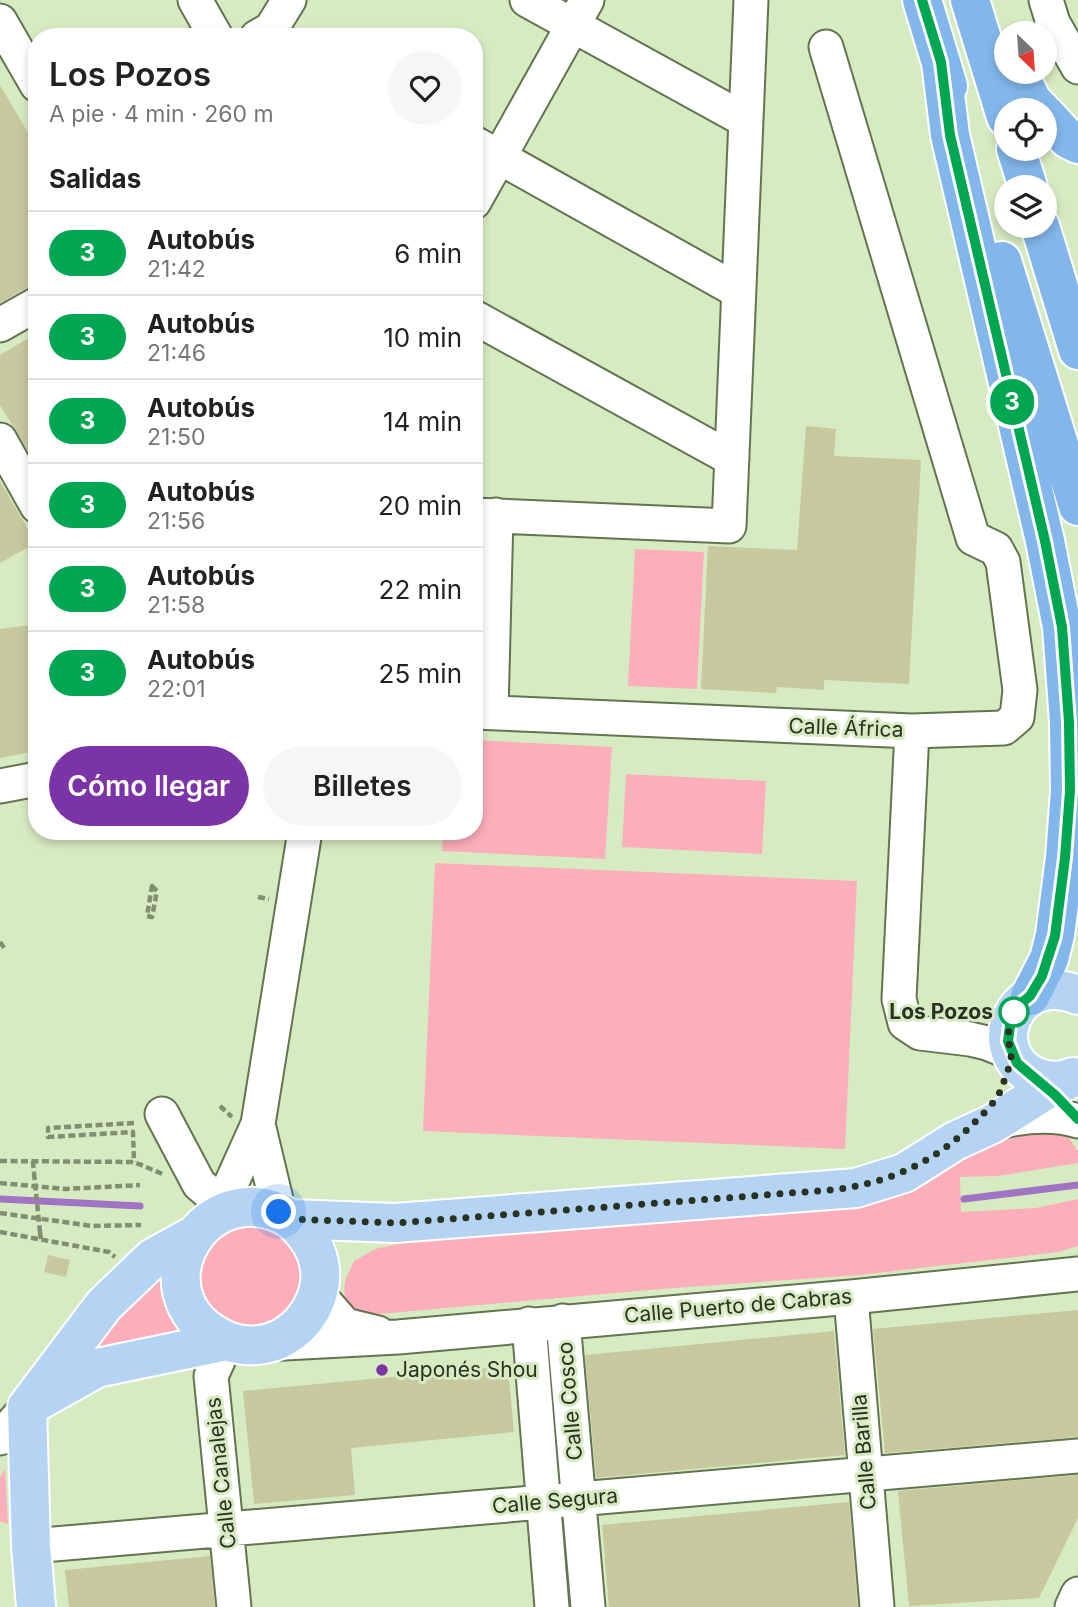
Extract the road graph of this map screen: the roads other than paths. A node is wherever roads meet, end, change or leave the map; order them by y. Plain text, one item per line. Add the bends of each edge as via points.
1 (195, 0) edge
2 (289, 0) edge
3 (527, 0) edge
4 (751, 0) edge
5 (922, 0) edge
6 (970, 0) edge
7 (991, 0) edge
8 (1045, 0) edge
9 (580, 13) edge
10 (998, 21) edge
11 (0, 22) edge
12 (211, 28) edge
13 (274, 28) edge
14 (825, 47) dead end
15 (941, 62) junction
16 (1078, 67) edge
17 (28, 70) edge
18 (1000, 98) edge
19 (745, 120) junction
20 (1057, 127) edge
21 (1078, 144) edge
22 (487, 150) edge
23 (1044, 238) edge
24 (738, 291) junction
25 (28, 309) edge
26 (483, 322) edge
27 (0, 325) edge
28 (1078, 350) edge
29 (0, 440) edge
30 (732, 459) junction
31 (28, 490) edge
32 (1078, 506) edge
33 (485, 515) edge
34 (483, 712) edge
35 (912, 731) junction
36 (28, 781) edge
37 (0, 786) edge
38 (302, 840) edge
39 (1078, 995) edge
40 (1030, 996) junction
41 (1048, 1074) edge
42 (148, 1118) road end
43 (1078, 1120) edge
44 (245, 1121) junction
45 (992, 1124) junction
46 (956, 1141) junction
47 (208, 1213) junction
48 (285, 1216) junction
49 (396, 1223) junction
50 (1074, 1275) edge
51 (319, 1286) junction
52 (851, 1297) junction
53 (563, 1321) junction
54 (529, 1324) junction
55 (397, 1337) junction
56 (227, 1341) junction
57 (266, 1344) junction
58 (27, 1407) junction
59 (0, 1438) edge
60 (1078, 1456) edge
61 (866, 1475) junction
62 (579, 1499) junction
63 (544, 1502) junction
64 (226, 1530) junction
65 (31, 1546) junction
66 (1078, 1594) edge
67 (37, 1607) edge
68 (234, 1607) edge
69 (552, 1607) edge
70 (588, 1607) edge
71 (877, 1607) edge
72 (1072, 1607) edge

1 - 12 street
2 - 13 street
3 - 9 street
4 - 19 street
5 - 15 highway
6 - 18 highway
7 - 10 highway
8 - 16 street
9 - 19 street
9 - 22 street
11 - 17 street
14 - 35 street, Calle África via 973,538 996,549 1003,562 1020,690 1017,717 1004,729
15 - 32 highway
15 - 40 highway via 950,135 1062,627 1070,778 1065,858 1055,936
19 - 24 street
20 - 21 highway
22 - 24 street
23 - 28 highway
24 - 30 street
25 - 27 street
26 - 30 street
29 - 31 street
30 - 33 street via 729,526
33 - 34 street
34 - 35 street, Calle África
35 - 41 street via 899,999 905,1023 920,1033 987,1043
36 - 37 street
38 - 44 street
39 - 40 main road via 1055,989
40 - 41 main road via 1011,1019 1008,1041
41 - 43 street
41 - 45 main road
41 - 46 main road via 1002,1088
42 - 47 street
43 - 45 street via 1035,1116
44 - 47 street
44 - 48 street
45 - 46 main road
46 - 49 main road via 904,1173 856,1188
47 - 48 main road via 243,1206
47 - 56 main road via 184,1255 180,1276 193,1316
47 - 58 main road via 104,1305
48 - 49 main road
48 - 51 main road via 307,1235 317,1255
49 - 51 main road via 342,1251
50 - 52 street, Calle Puerto de Cabras
51 - 55 street, Calle Puerto de Cabras via 345,1325
51 - 57 main road via 310,1312 299,1326
52 - 53 street, Calle Puerto de Cabras
52 - 61 street, Calle Barilla
53 - 54 street, Calle Puerto de Cabras
53 - 62 street, Calle Cosco
54 - 55 street, Calle Puerto de Cabras
54 - 63 street, Calle Cosco
55 - 57 street, Calle Puerto de Cabras
56 - 57 main road
56 - 58 main road via 97,1368
56 - 64 street, Calle Canalejas via 211,1376
58 - 59 street
58 - 65 main road
60 - 61 street, Calle Segura
61 - 62 street, Calle Segura
61 - 71 street, Calle Barilla
62 - 63 street, Calle Segura
62 - 70 street, Calle Cosco
63 - 64 street, Calle Segura
63 - 69 street, Calle Cosco
64 - 65 street, Calle Segura
64 - 68 street, Calle Canalejas
65 - 67 main road
66 - 72 street

